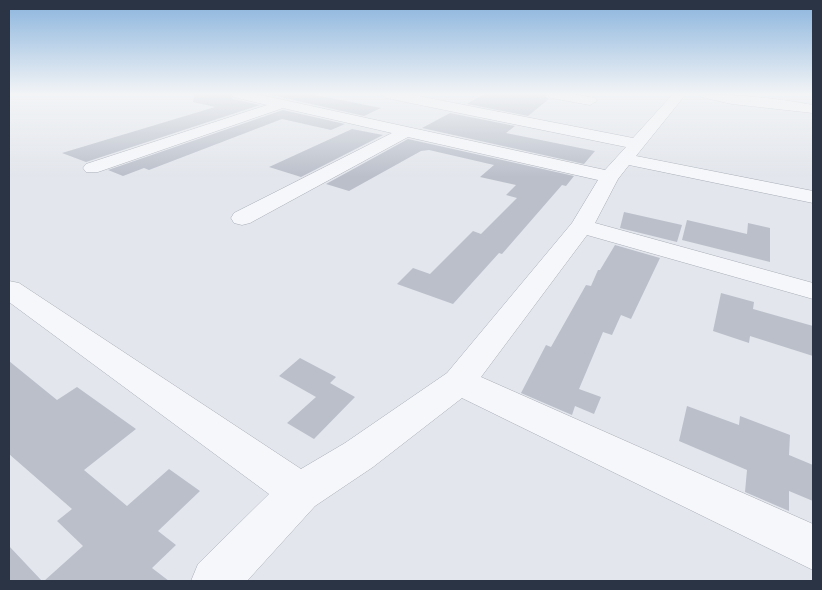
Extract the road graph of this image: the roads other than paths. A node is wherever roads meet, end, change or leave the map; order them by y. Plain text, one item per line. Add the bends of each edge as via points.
1 (229, 122) edge
2 (359, 122) edge
3 (495, 122) edge
4 (657, 122) edge
5 (406, 132) junction
6 (624, 160) junction
7 (92, 168) dead end
8 (813, 197) edge
9 (242, 218) dead end
10 (582, 226) junction
11 (9, 289) edge
12 (813, 291) edge
13 (459, 382) junction
14 (300, 492) junction
15 (813, 547) edge
16 (215, 581) edge

1 - 7 street
2 - 5 street
3 - 6 street
4 - 6 street
5 - 6 street
5 - 9 street
6 - 8 street
6 - 10 street
10 - 12 street
10 - 13 street
11 - 14 street
13 - 14 street via 359,455
13 - 15 street
14 - 16 street

